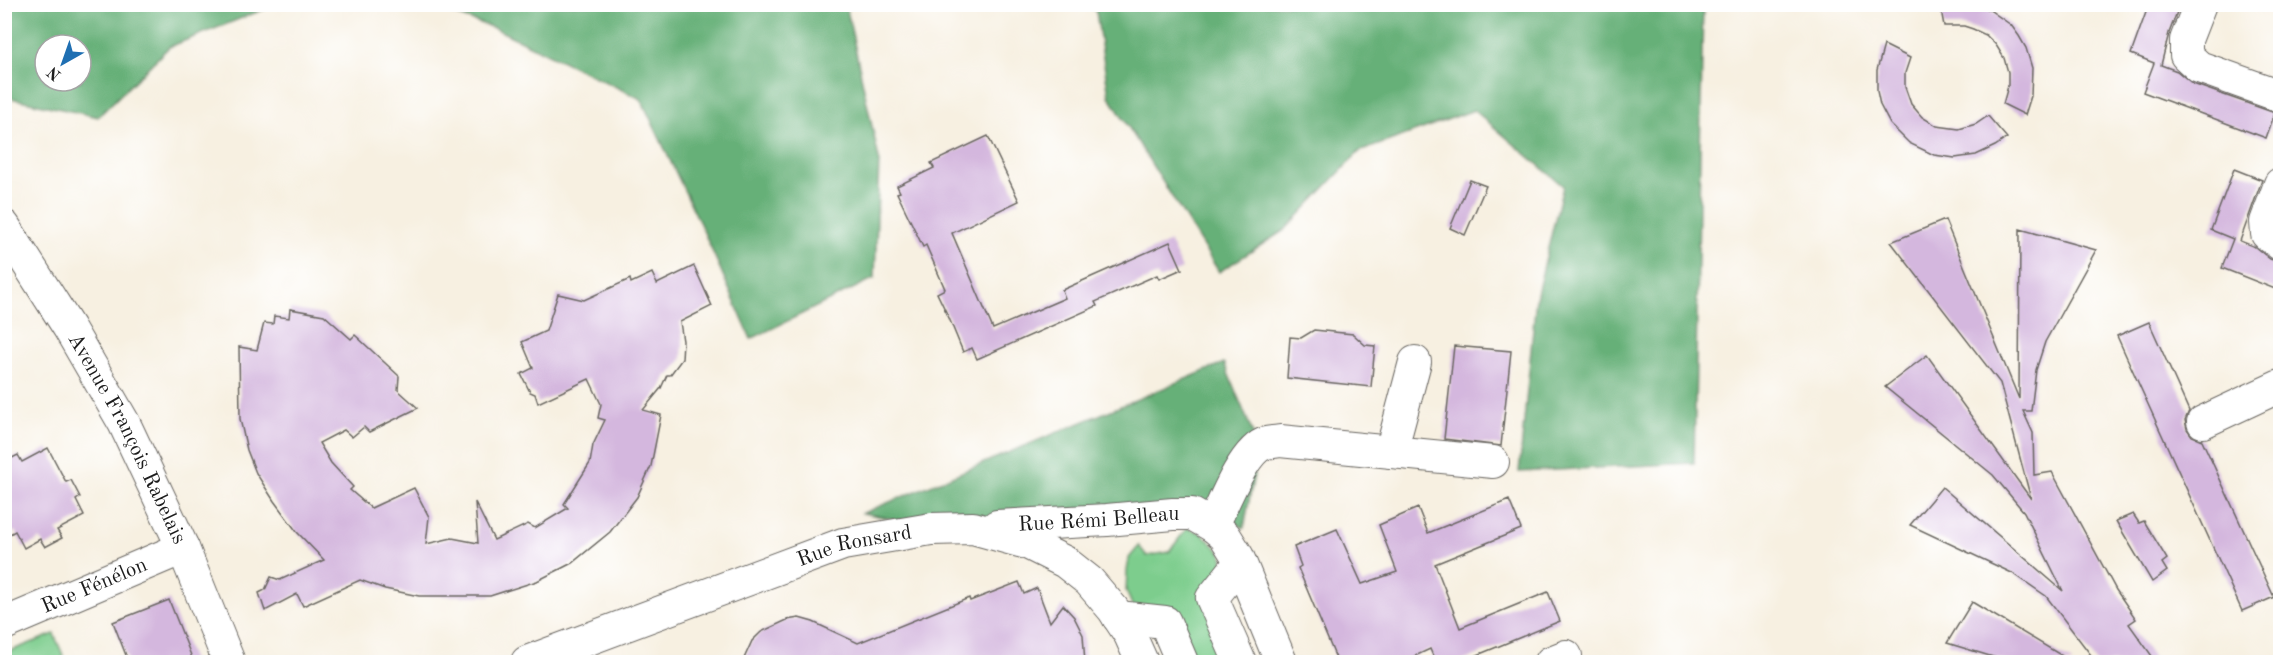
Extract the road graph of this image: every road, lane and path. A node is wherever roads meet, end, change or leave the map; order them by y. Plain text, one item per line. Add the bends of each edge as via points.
1 (2200, 4) edge
2 (2280, 96) edge
3 (2280, 184) edge
4 (4, 226) edge
5 (2280, 244) edge
6 (1415, 362) dead end
7 (2280, 386) edge
8 (2203, 422) dead end
9 (1391, 452) junction
10 (1493, 462) dead end
11 (1080, 522) junction
12 (1213, 526) junction
13 (973, 528) junction
14 (183, 548) junction
15 (1065, 562) junction
16 (1240, 563) junction
17 (1118, 617) junction
18 (4, 624) edge
19 (229, 663) edge
20 (527, 663) edge
21 (1142, 663) edge
22 (1182, 663) edge
23 (1240, 663) edge
24 (1281, 663) edge

1 - 2 street via 2186,40 2186,55 2199,67
3 - 5 street via 2265,222 2267,234
4 - 14 street, Avenue François Rabelais via 124,423
6 - 9 street
7 - 8 street
9 - 10 street
9 - 12 street via 1280,441 1264,443 1233,479
11 - 12 street, Rue Rémi Belleau via 1192,514
11 - 13 street, Rue Rémi Belleau
11 - 15 street via 1067,532
12 - 16 street, Rue Rémi Belleau via 1225,536
13 - 15 street, Rue Ronsard via 1027,543
13 - 20 street, Rue Ronsard via 932,529 843,544
14 - 18 street, Rue Fénélon
14 - 19 street, Avenue François Rabelais
15 - 17 street, Rue Ronsard via 1089,581
16 - 23 street via 1212,597
16 - 24 street, Rue Rémi Belleau
17 - 21 street, Rue Ronsard
17 - 22 street via 1165,621

